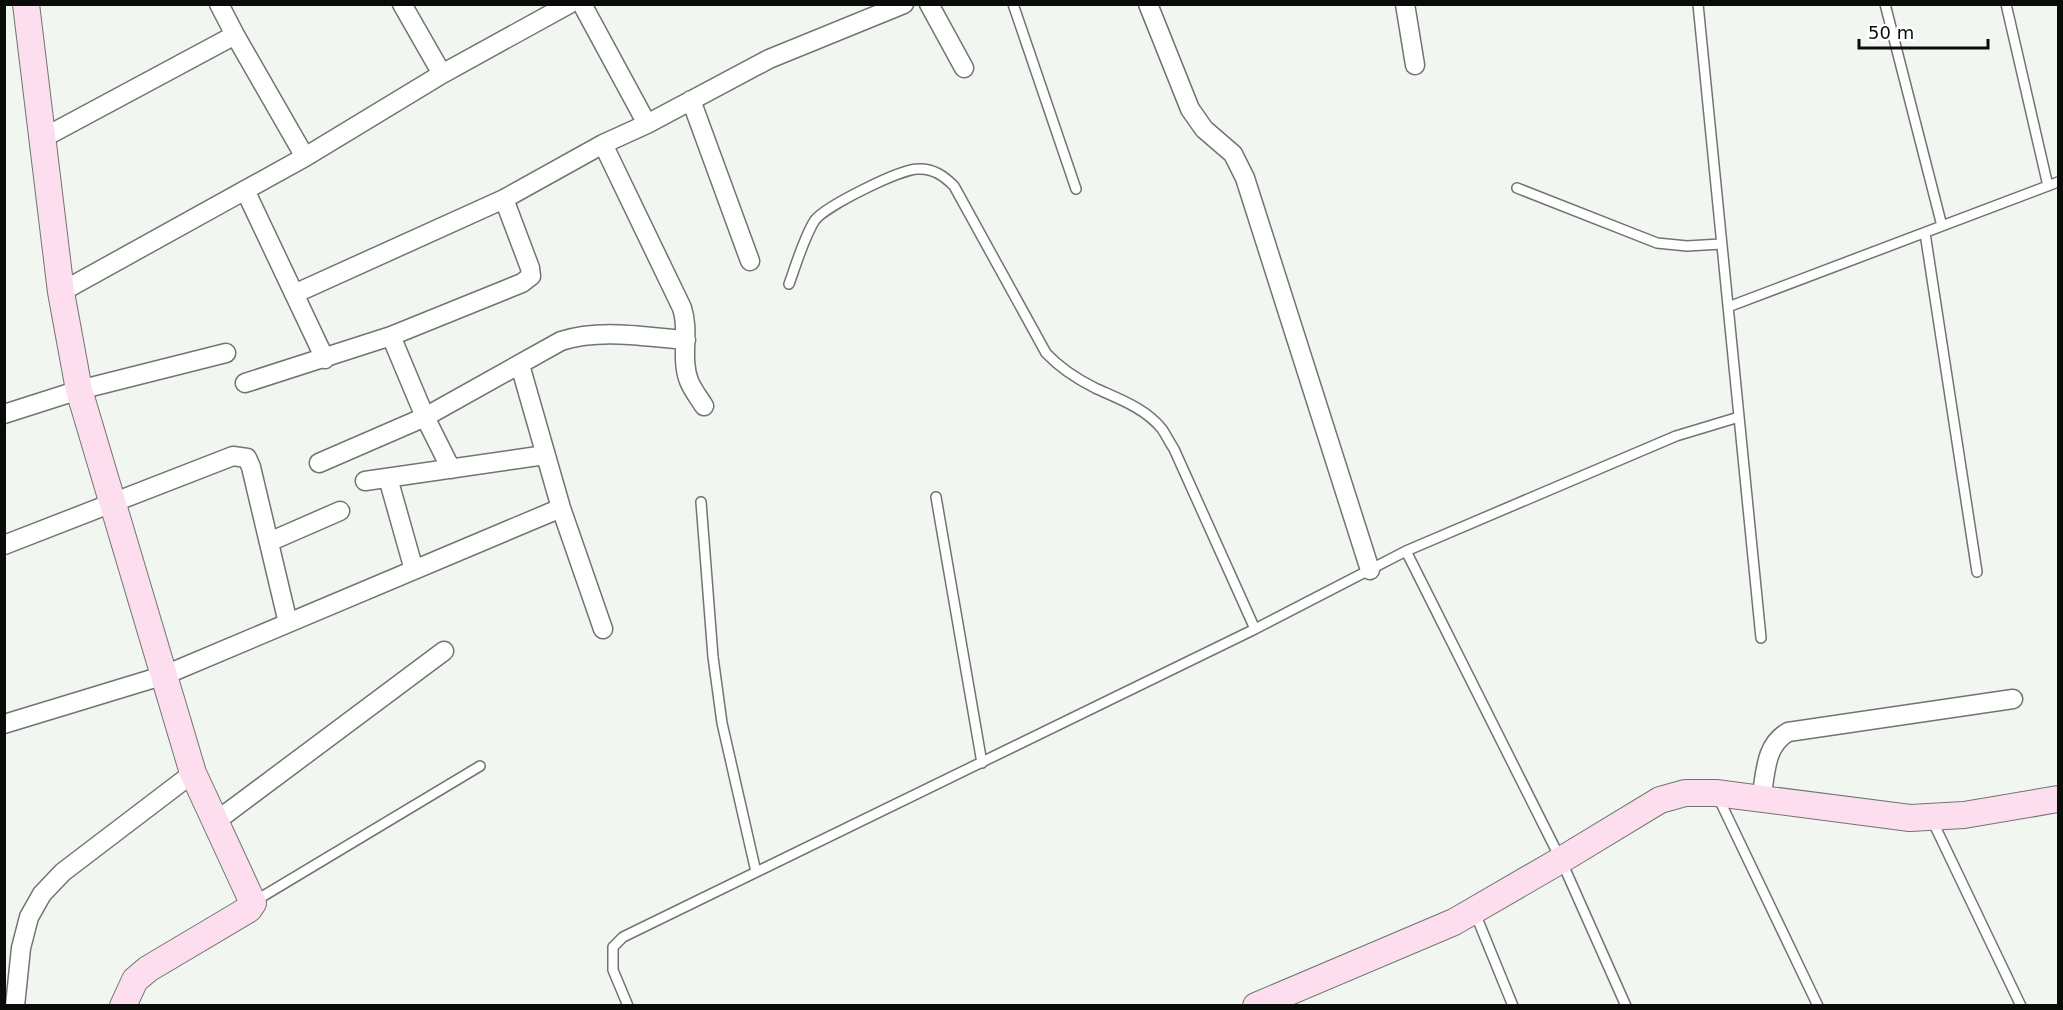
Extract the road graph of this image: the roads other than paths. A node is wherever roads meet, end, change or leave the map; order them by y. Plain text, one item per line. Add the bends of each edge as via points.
1 (26, 4) edge
2 (219, 4) edge
3 (402, 4) edge
4 (569, 4) edge
5 (582, 4) edge
6 (904, 4) edge
7 (929, 4) edge
8 (1013, 4) edge
9 (1148, 4) edge
10 (1405, 4) edge
11 (1698, 4) edge
12 (1885, 4) edge
13 (2006, 4) edge
14 (235, 35) junction
15 (1415, 65) dead end
16 (964, 68) dead end
17 (442, 74) junction
18 (691, 100) junction
19 (647, 124) junction
20 (43, 138) junction
21 (603, 144) junction
22 (305, 157) junction
23 (2058, 182) edge
24 (2048, 186) junction
25 (1517, 188) dead end
26 (1076, 189) dead end
27 (245, 190) junction
28 (504, 199) junction
29 (1942, 226) junction
30 (1925, 233) junction
31 (1721, 244) junction
32 (750, 261) dead end
33 (789, 284) dead end
34 (61, 292) junction
35 (294, 294) junction
36 (1728, 307) junction
37 (391, 336) junction
38 (686, 340) junction
39 (226, 353) dead end
40 (325, 359) junction
41 (519, 365) junction
42 (245, 383) dead end
43 (79, 390) junction
44 (704, 406) dead end
45 (4, 414) edge
46 (425, 417) junction
47 (1739, 417) junction
48 (545, 455) junction
49 (320, 463) dead end
50 (451, 469) junction
51 (388, 478) junction
52 (365, 481) dead end
53 (936, 497) dead end
54 (701, 502) dead end
55 (111, 504) junction
56 (561, 508) junction
57 (340, 511) dead end
58 (268, 542) junction
59 (4, 545) edge
60 (1406, 551) junction
61 (414, 570) junction
62 (1370, 570) junction
63 (1977, 572) dead end
64 (288, 623) junction
65 (603, 629) dead end
66 (1255, 629) junction
67 (1761, 638) dead end
68 (444, 651) dead end
69 (165, 675) junction
70 (2013, 699) dead end
71 (4, 724) edge
72 (982, 763) junction
73 (480, 766) dead end
74 (193, 773) junction
75 (1716, 793) junction
76 (1761, 799) junction
77 (2058, 799) edge
78 (1931, 818) junction
79 (215, 822) junction
80 (1561, 860) junction
81 (756, 872) junction
82 (253, 903) junction
83 (1474, 911) junction
84 (15, 1005) edge
85 (123, 1005) edge
86 (628, 1005) edge
87 (1256, 1005) edge
88 (1513, 1005) edge
89 (1626, 1005) edge
90 (1818, 1005) edge
91 (2021, 1005) edge

1 - 20 street
2 - 14 street
3 - 17 street
4 - 17 street
5 - 19 street
6 - 18 street via 796,47
7 - 16 street
8 - 26 lane
9 - 62 street via 1190,109 1204,129 1233,154 1245,178
10 - 15 street
11 - 31 lane
12 - 29 lane
13 - 24 lane
14 - 20 street
14 - 22 street
17 - 22 street
18 - 19 street
18 - 32 street
19 - 21 street
20 - 34 street
21 - 28 street
21 - 38 street via 682,308
22 - 27 street
23 - 24 lane
24 - 29 lane
25 - 31 lane via 1657,243
27 - 34 street
27 - 35 street
28 - 35 street
28 - 37 street via 531,276
29 - 30 lane
30 - 36 lane
30 - 63 lane
31 - 36 lane
33 - 66 lane via 814,222 833,205 910,170 932,170 946,177 1046,353 1074,376 1141,411 1161,429 1174,449
34 - 43 street
35 - 40 street
36 - 47 lane
37 - 40 street
37 - 46 street
38 - 41 street via 590,334 561,342
38 - 44 street via 689,380
39 - 43 street
40 - 42 street
41 - 46 street
41 - 48 street
43 - 45 street
43 - 55 street
46 - 49 street
46 - 50 street
47 - 60 lane via 1676,436
47 - 67 lane
48 - 50 street
48 - 56 street
50 - 51 street
51 - 52 street
51 - 61 street
53 - 72 lane
54 - 81 lane via 722,723
55 - 58 street via 241,456 247,458 251,467
55 - 59 street
55 - 69 street
56 - 61 street
56 - 65 street
57 - 58 street
58 - 64 street
60 - 62 lane
60 - 80 lane
61 - 64 street
62 - 66 lane
64 - 69 street
66 - 72 lane
68 - 79 street
69 - 71 street
69 - 74 street
70 - 76 street via 1788,732 1773,745
72 - 81 lane
73 - 82 lane
74 - 79 street
74 - 84 street via 63,872 42,894 29,917 21,948
75 - 76 street
75 - 80 street via 1685,793 1660,800
75 - 90 lane
76 - 78 street
77 - 78 street
78 - 91 lane
79 - 82 street
80 - 83 street
80 - 89 lane
81 - 86 lane via 624,937 613,947 613,970
82 - 85 street via 148,969 135,980
83 - 87 street
83 - 88 lane

